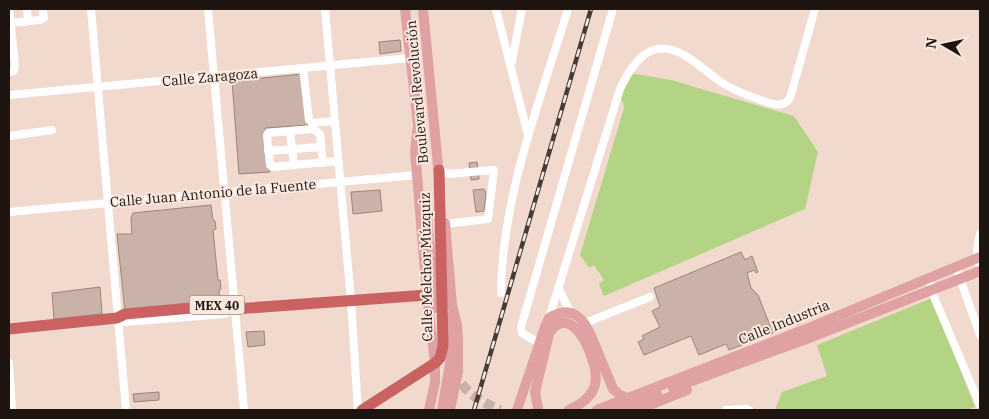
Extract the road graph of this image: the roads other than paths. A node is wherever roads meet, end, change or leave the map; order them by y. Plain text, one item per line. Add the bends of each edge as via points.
1 (9, 9) edge
2 (27, 9) edge
3 (44, 9) edge
4 (91, 9) edge
5 (208, 9) edge
6 (325, 9) edge
7 (405, 9) edge
8 (424, 9) edge
9 (496, 9) edge
10 (522, 9) edge
11 (568, 9) edge
12 (612, 9) edge
13 (816, 9) edge
14 (28, 21) junction
15 (10, 23) junction
16 (410, 58) junction
17 (511, 64) junction
18 (330, 66) junction
19 (303, 68) junction
20 (9, 72) edge
21 (214, 76) junction
22 (98, 87) junction
23 (9, 95) edge
24 (335, 122) junction
25 (418, 125) junction
26 (52, 130) dead end
27 (290, 131) junction
28 (9, 136) edge
29 (528, 136) junction
30 (321, 146) junction
31 (292, 148) junction
32 (268, 151) junction
33 (323, 162) junction
34 (338, 162) junction
35 (294, 165) junction
36 (439, 170) junction
37 (417, 175) junction
38 (340, 182) junction
39 (225, 192) junction
40 (108, 203) junction
41 (9, 212) edge
42 (445, 224) junction
43 (980, 234) edge
44 (979, 260) edge
45 (956, 267) junction
46 (980, 271) edge
47 (930, 278) junction
48 (959, 279) junction
49 (558, 287) junction
50 (931, 290) junction
51 (501, 293) dead end
52 (427, 295) junction
53 (650, 296) dead end
54 (351, 300) junction
55 (452, 305) junction
56 (235, 309) junction
57 (570, 312) junction
58 (436, 313) dead end
59 (117, 318) junction
60 (549, 318) junction
61 (585, 323) junction
62 (9, 329) edge
63 (980, 335) edge
64 (809, 338) junction
65 (543, 346) junction
66 (9, 362) edge
67 (436, 363) junction
68 (627, 398) junction
69 (980, 405) edge
70 (538, 409) edge
71 (980, 409) edge
72 (12, 410) edge
73 (126, 410) edge
74 (244, 410) edge
75 (358, 410) edge
76 (362, 410) edge
77 (429, 410) edge
78 (442, 410) edge
79 (450, 410) edge
80 (517, 410) edge
81 (522, 410) edge
82 (569, 410) edge
83 (597, 410) edge
84 (616, 410) edge
85 (637, 410) edge
86 (726, 410) edge
87 (749, 410) edge
88 (977, 410) edge

1 - 15 street
2 - 14 street
3 - 14 street via 44,18
4 - 22 street
5 - 21 street
6 - 18 street
7 - 16 main road
8 - 36 main road, Boulevard Revolución
9 - 17 street
10 - 17 street
11 - 29 street
12 - 65 street via 521,330
13 - 49 street via 790,98 785,104 771,104 738,91 673,50 646,52 637,60 620,88
14 - 15 street
15 - 20 street via 15,66 14,71
16 - 18 street, Calle Zaragoza
16 - 25 main road
17 - 29 street
18 - 19 street, Calle Zaragoza
18 - 24 street
19 - 21 street, Calle Zaragoza
19 - 24 street via 309,120
21 - 22 street, Calle Zaragoza
21 - 39 street
22 - 23 street, Calle Zaragoza
22 - 40 street
24 - 34 street
25 - 37 main road
25 - 58 main road
26 - 28 street
27 - 30 street via 317,130
27 - 31 street
27 - 32 street via 268,133
29 - 51 street via 512,204 501,270
30 - 31 street
30 - 33 street
31 - 32 street
31 - 35 street
32 - 35 street via 270,165
33 - 34 street
33 - 35 street
34 - 38 street
36 - 42 main road, Boulevard Revolución
36 - 42 street via 449,174 494,170 488,219
36 - 67 highway, Calle Melchor Múzquiz via 443,346
37 - 38 street, Calle Juan Antonio de la Fuente
37 - 52 main road
38 - 39 street, Calle Juan Antonio de la Fuente
38 - 54 street
39 - 40 street, Calle Juan Antonio de la Fuente
39 - 56 street
40 - 41 street, Calle Juan Antonio de la Fuente
40 - 59 street
42 - 55 main road, Boulevard Revolución
43 - 44 street
44 - 45 main road, Calle Industria
45 - 47 main road, Calle Industria
45 - 48 street
46 - 48 main road, Calle Industria
47 - 50 street
47 - 68 main road, Calle Industria
48 - 50 main road, Calle Industria
48 - 63 street
49 - 57 street
49 - 60 street
50 - 64 main road, Calle Industria
50 - 69 street
52 - 54 highway, MEX 40
52 - 67 main road
53 - 61 street
54 - 56 highway, MEX 40
54 - 75 street
55 - 78 main road via 451,358
55 - 79 main road, Boulevard Revolución via 459,358
56 - 59 highway, MEX 40 via 224,305 125,314
56 - 74 street
57 - 60 main road
57 - 61 main road
59 - 62 highway, MEX 40
59 - 73 street
60 - 65 main road
61 - 68 main road via 613,390
64 - 84 main road, Calle Industria
64 - 85 main road
65 - 70 main road via 535,392
65 - 80 main road
65 - 82 main road via 554,327 569,324 582,336 595,365 597,378 590,396
66 - 72 street
67 - 76 highway
67 - 77 main road
68 - 83 main road, Calle Industria
70 - 81 main road via 528,407
71 - 88 street
86 - 87 street

